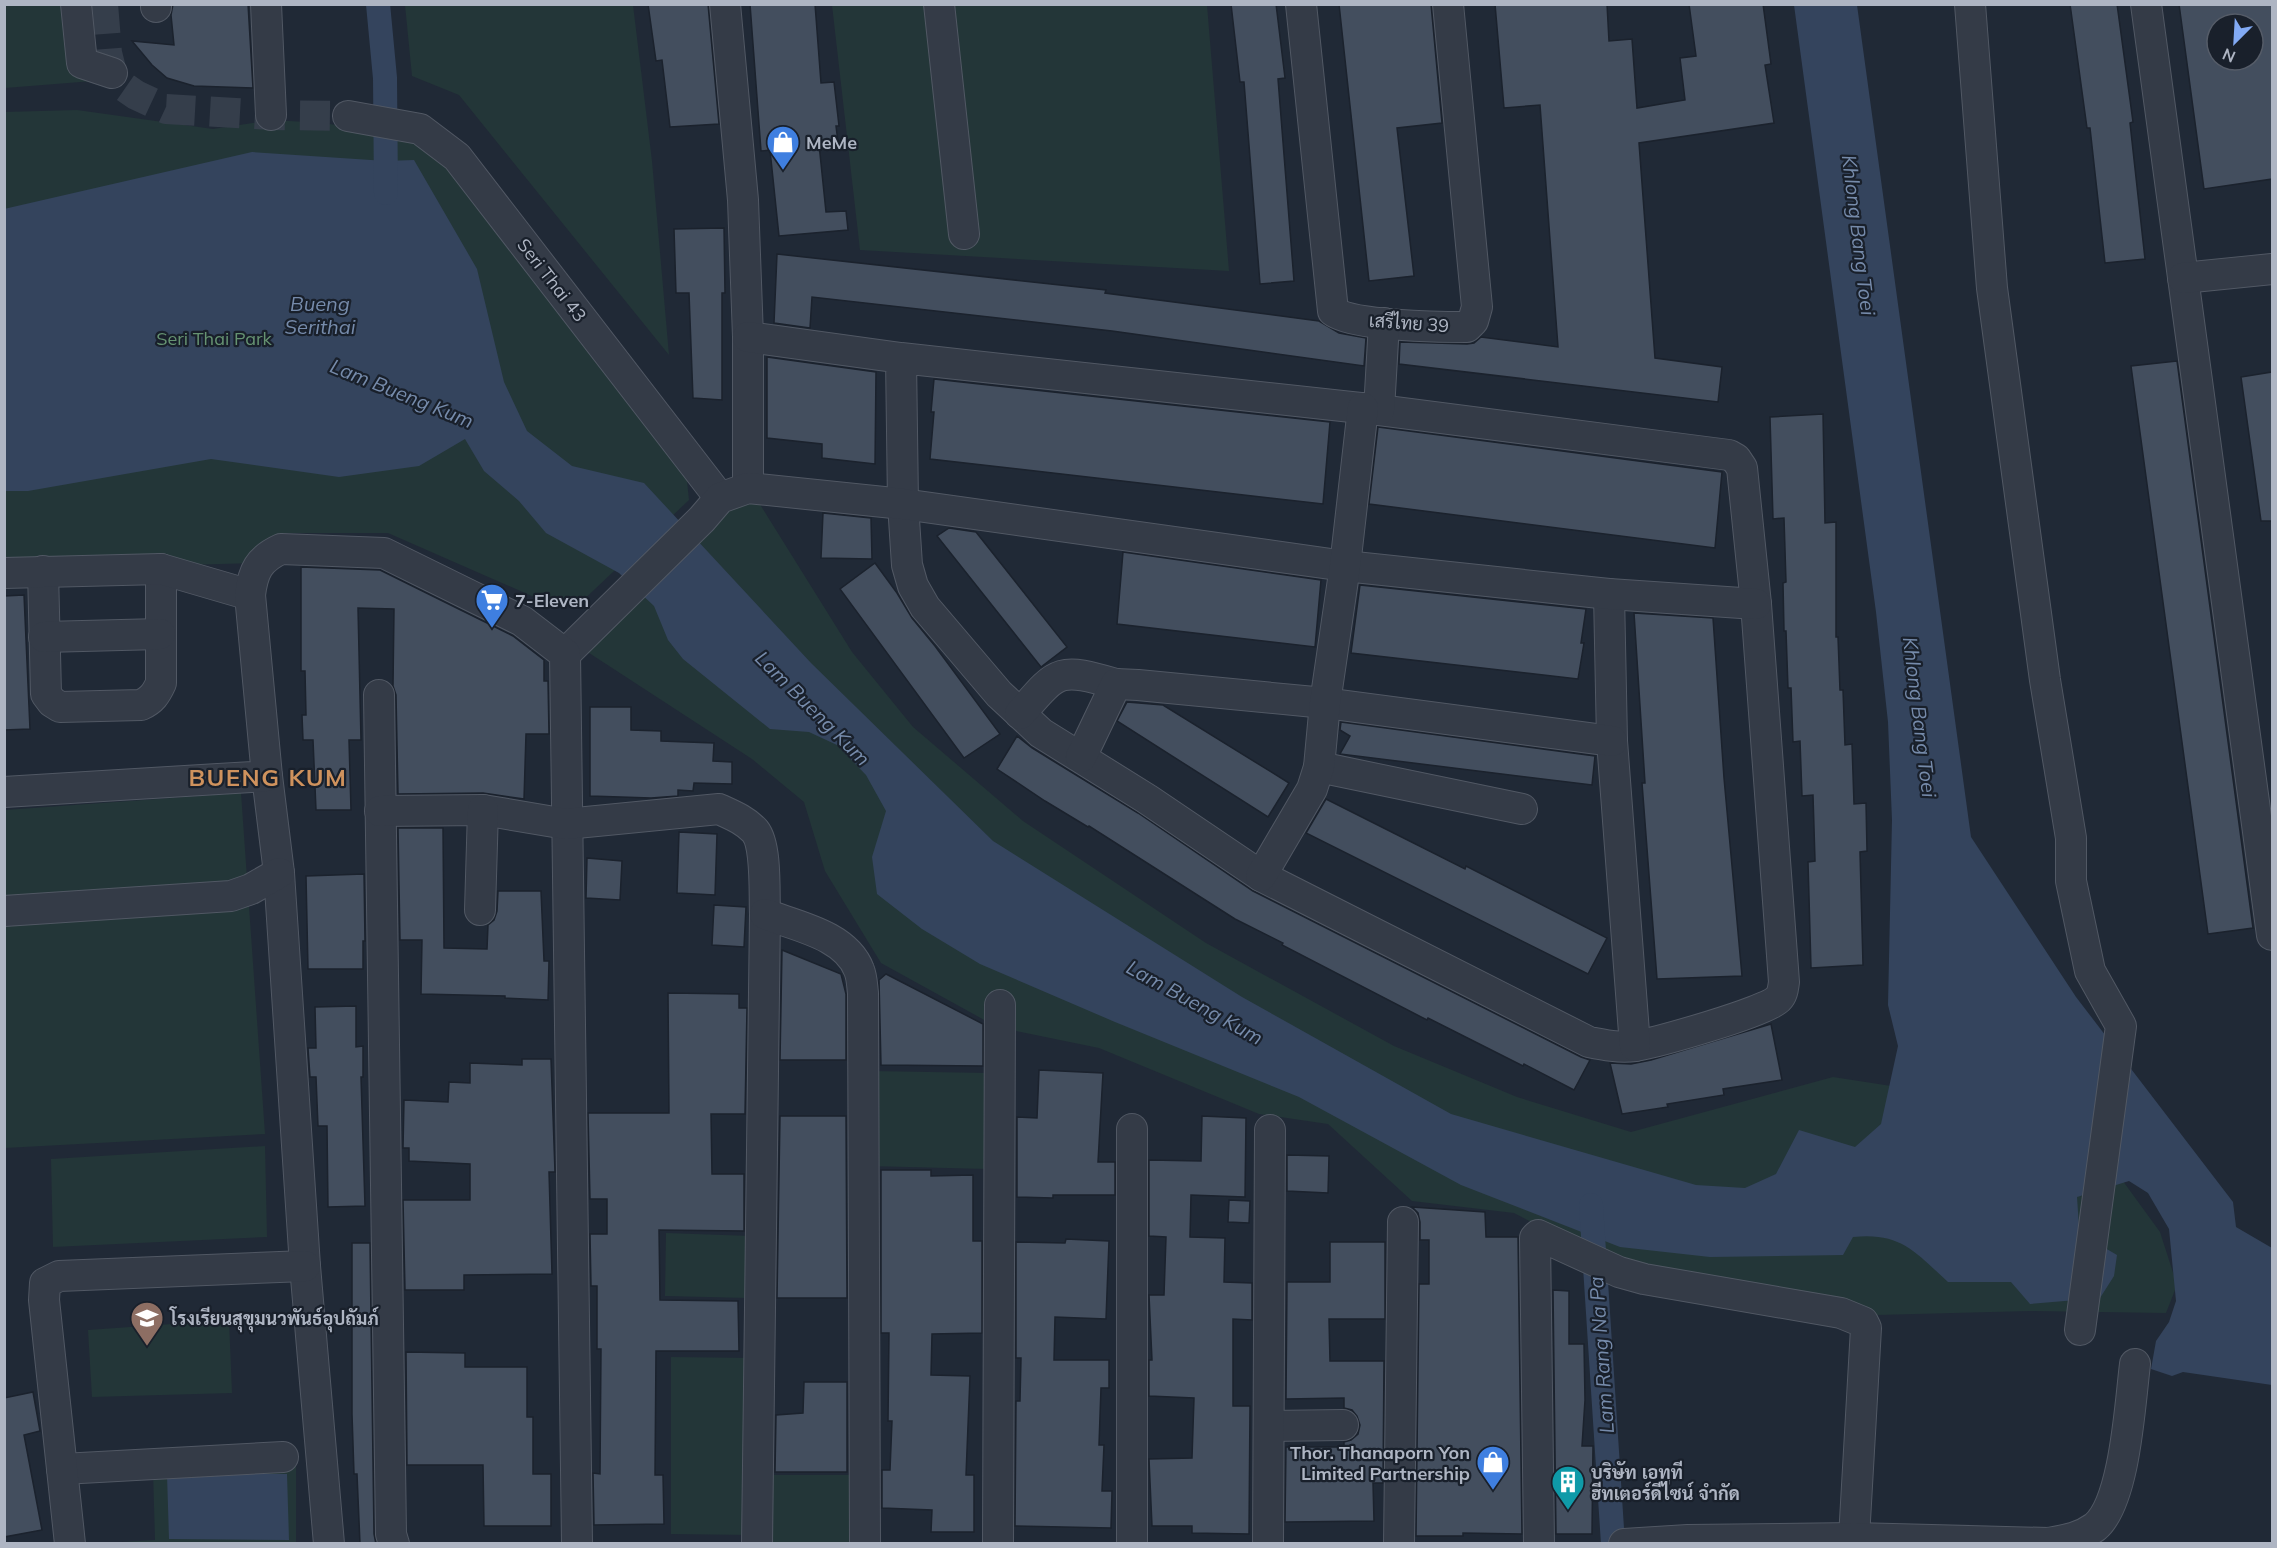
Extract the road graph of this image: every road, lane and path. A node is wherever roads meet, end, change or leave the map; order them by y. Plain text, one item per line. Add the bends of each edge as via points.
1 (76, 4) edge
2 (266, 4) edge
3 (725, 4) edge
4 (939, 4) edge
5 (1301, 4) edge
6 (1448, 4) edge
7 (1970, 4) edge
8 (2146, 4) edge
9 (112, 73) dead end
10 (271, 115) dead end
11 (348, 116) tunnel mouth
12 (964, 234) dead end
13 (2272, 269) edge
14 (2183, 278) junction
15 (1384, 323) junction
16 (748, 337) junction
17 (901, 358) junction
18 (1371, 409) junction
19 (724, 502) junction
20 (903, 504) junction
21 (1345, 566) junction
22 (161, 568) junction
23 (43, 571) junction
24 (4, 573) edge
25 (1609, 594) junction
26 (250, 595) junction
27 (1756, 604) junction
28 (160, 634) junction
29 (44, 637) junction
30 (565, 654) junction
31 (1116, 684) junction
32 (379, 695) dead end
33 (1325, 703) junction
34 (1020, 714) junction
35 (1612, 741) junction
36 (1081, 757) junction
37 (1319, 767) junction
38 (267, 776) junction
39 (4, 792) edge
40 (1522, 809) dead end
41 (483, 810) junction
42 (380, 812) junction
43 (566, 824) junction
44 (279, 873) junction
45 (1261, 876) junction
46 (480, 910) dead end
47 (4, 912) edge
48 (765, 914) junction
49 (2272, 935) edge
50 (1000, 1005) dead end
51 (1635, 1046) junction
52 (1132, 1129) dead end
53 (1270, 1130) dead end
54 (1403, 1222) dead end
55 (305, 1266) junction
56 (2081, 1325) dead end
57 (2135, 1364) dead end
58 (1343, 1425) dead end
59 (1269, 1426) junction
60 (283, 1457) dead end
61 (62, 1469) junction
62 (1854, 1538) junction
63 (1655, 1543) edge
64 (70, 1544) edge
65 (329, 1544) edge
66 (394, 1544) edge
67 (577, 1544) edge
68 (757, 1544) edge
69 (865, 1544) edge
70 (998, 1544) edge
71 (1132, 1544) edge
72 (1268, 1544) edge
73 (1399, 1544) edge
74 (1539, 1544) edge
75 (1624, 1544) edge

1 - 9 street via 82,63
2 - 10 street
3 - 16 street via 743,200
4 - 12 street
5 - 15 street, เสรีไทย 39 via 1333,311 1346,318
6 - 15 street, เสรีไทย 39 via 1476,315 1467,327
7 - 56 street via 1992,288 2045,680 2071,838 2071,881 2090,971 2121,1026
8 - 14 street
11 - 19 street, Seri Thai 43 via 420,129 457,157
13 - 14 street
14 - 49 street
15 - 18 street
16 - 17 street
16 - 19 street
17 - 18 street
17 - 20 street
18 - 21 street
18 - 27 street via 1729,455 1742,468
19 - 20 street
19 - 30 street
20 - 21 street
20 - 34 street via 907,565 925,608
21 - 25 street
21 - 33 street
22 - 23 street
22 - 26 street
22 - 28 street
23 - 24 street
23 - 29 street
25 - 27 street
25 - 35 street
26 - 30 street via 252,575 271,553 281,549 384,553 522,621
26 - 38 street
27 - 51 street via 1783,991 1774,1002 1748,1014
28 - 29 street
28 - 29 street via 160,683 157,693 141,705 60,707 52,702 46,694
30 - 43 street
31 - 33 street
31 - 34 street via 1092,677 1058,676 1049,680
31 - 36 street
32 - 42 street
33 - 35 street
33 - 37 street
34 - 36 street via 1041,733
35 - 51 street
36 - 45 street
37 - 40 street
37 - 45 street via 1312,789
38 - 39 street
38 - 44 street
41 - 42 street
41 - 43 street
41 - 46 street
42 - 66 street
43 - 48 street via 719,809 740,819 761,842
43 - 67 street
44 - 47 street via 251,889 221,897
44 - 55 street
45 - 51 street via 1589,1042
48 - 68 street
48 - 69 street via 842,947 859,970 863,993
50 - 70 street
52 - 71 street
53 - 59 street
54 - 73 street
55 - 61 street via 59,1276 45,1283
55 - 65 street
57 - 62 street via 2119,1484 2111,1505 2096,1526 2076,1539 2048,1543
58 - 59 street
59 - 72 street
60 - 61 street
61 - 64 street
62 - 63 street via 1688,1539
62 - 74 street via 1866,1328 1863,1322 1841,1313 1644,1279 1541,1235 1535,1238
63 - 75 street

